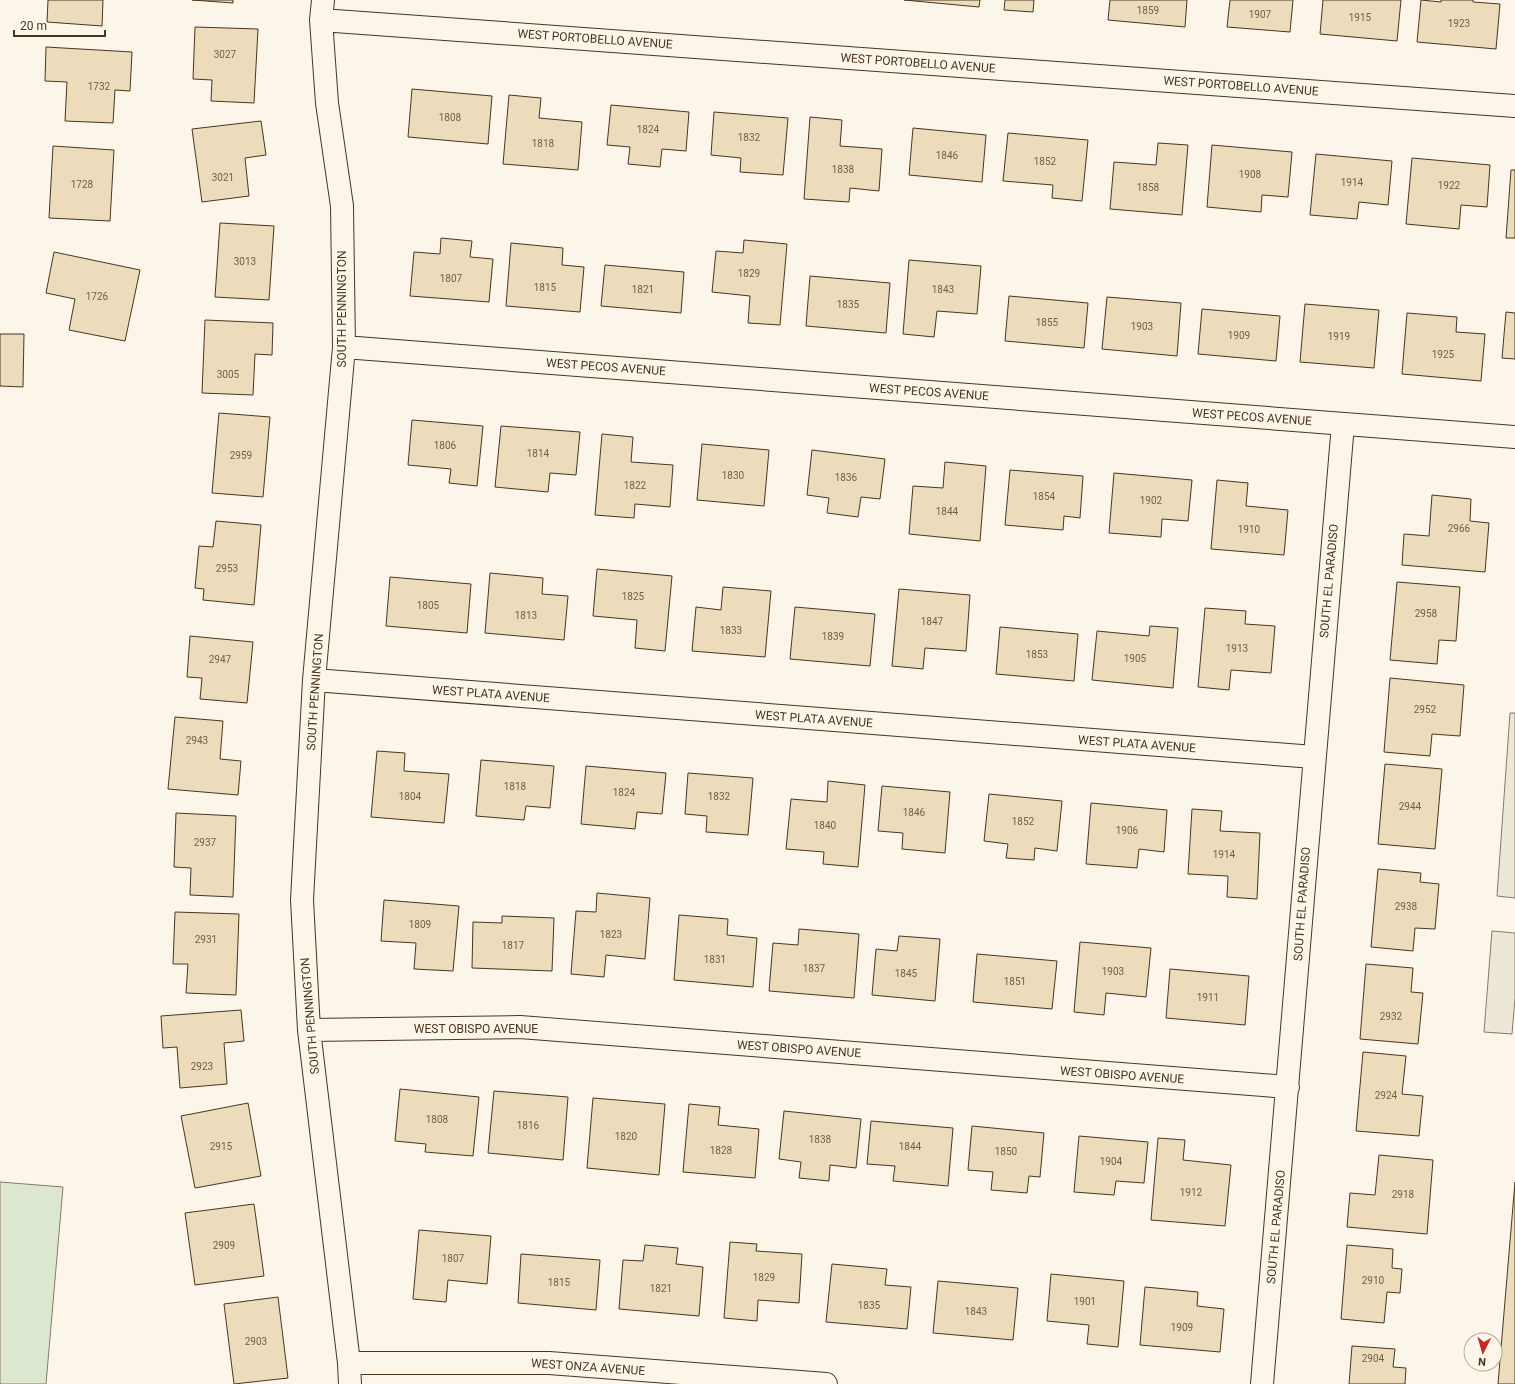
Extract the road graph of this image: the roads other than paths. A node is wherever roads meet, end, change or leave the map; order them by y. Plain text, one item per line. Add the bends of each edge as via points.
1 (322, 10) edge
2 (1515, 106) edge
3 (344, 347) junction
4 (1343, 424) junction
5 (1515, 437) edge
6 (314, 680) junction
7 (1314, 757) junction
8 (309, 1030) junction
9 (1288, 1087) junction
10 (349, 1374) edge
11 (826, 1384) edge
12 (1262, 1384) edge

1 - 2 street, WEST PORTOBELLO AVENUE
1 - 3 street, SOUTH PENNINGTON via 327,103 342,206
3 - 4 street, WEST PECOS AVENUE
3 - 6 street, SOUTH PENNINGTON
4 - 5 street, WEST PECOS AVENUE
4 - 7 street, SOUTH EL PARADISO
6 - 7 street, WEST PLATA AVENUE
6 - 8 street, SOUTH PENNINGTON via 302,900
7 - 9 street, SOUTH EL PARADISO
8 - 9 street, WEST OBISPO AVENUE via 520,1027
8 - 10 street, SOUTH PENNINGTON
9 - 12 street, SOUTH EL PARADISO
10 - 11 street, WEST ONZA AVENUE via 549,1362

